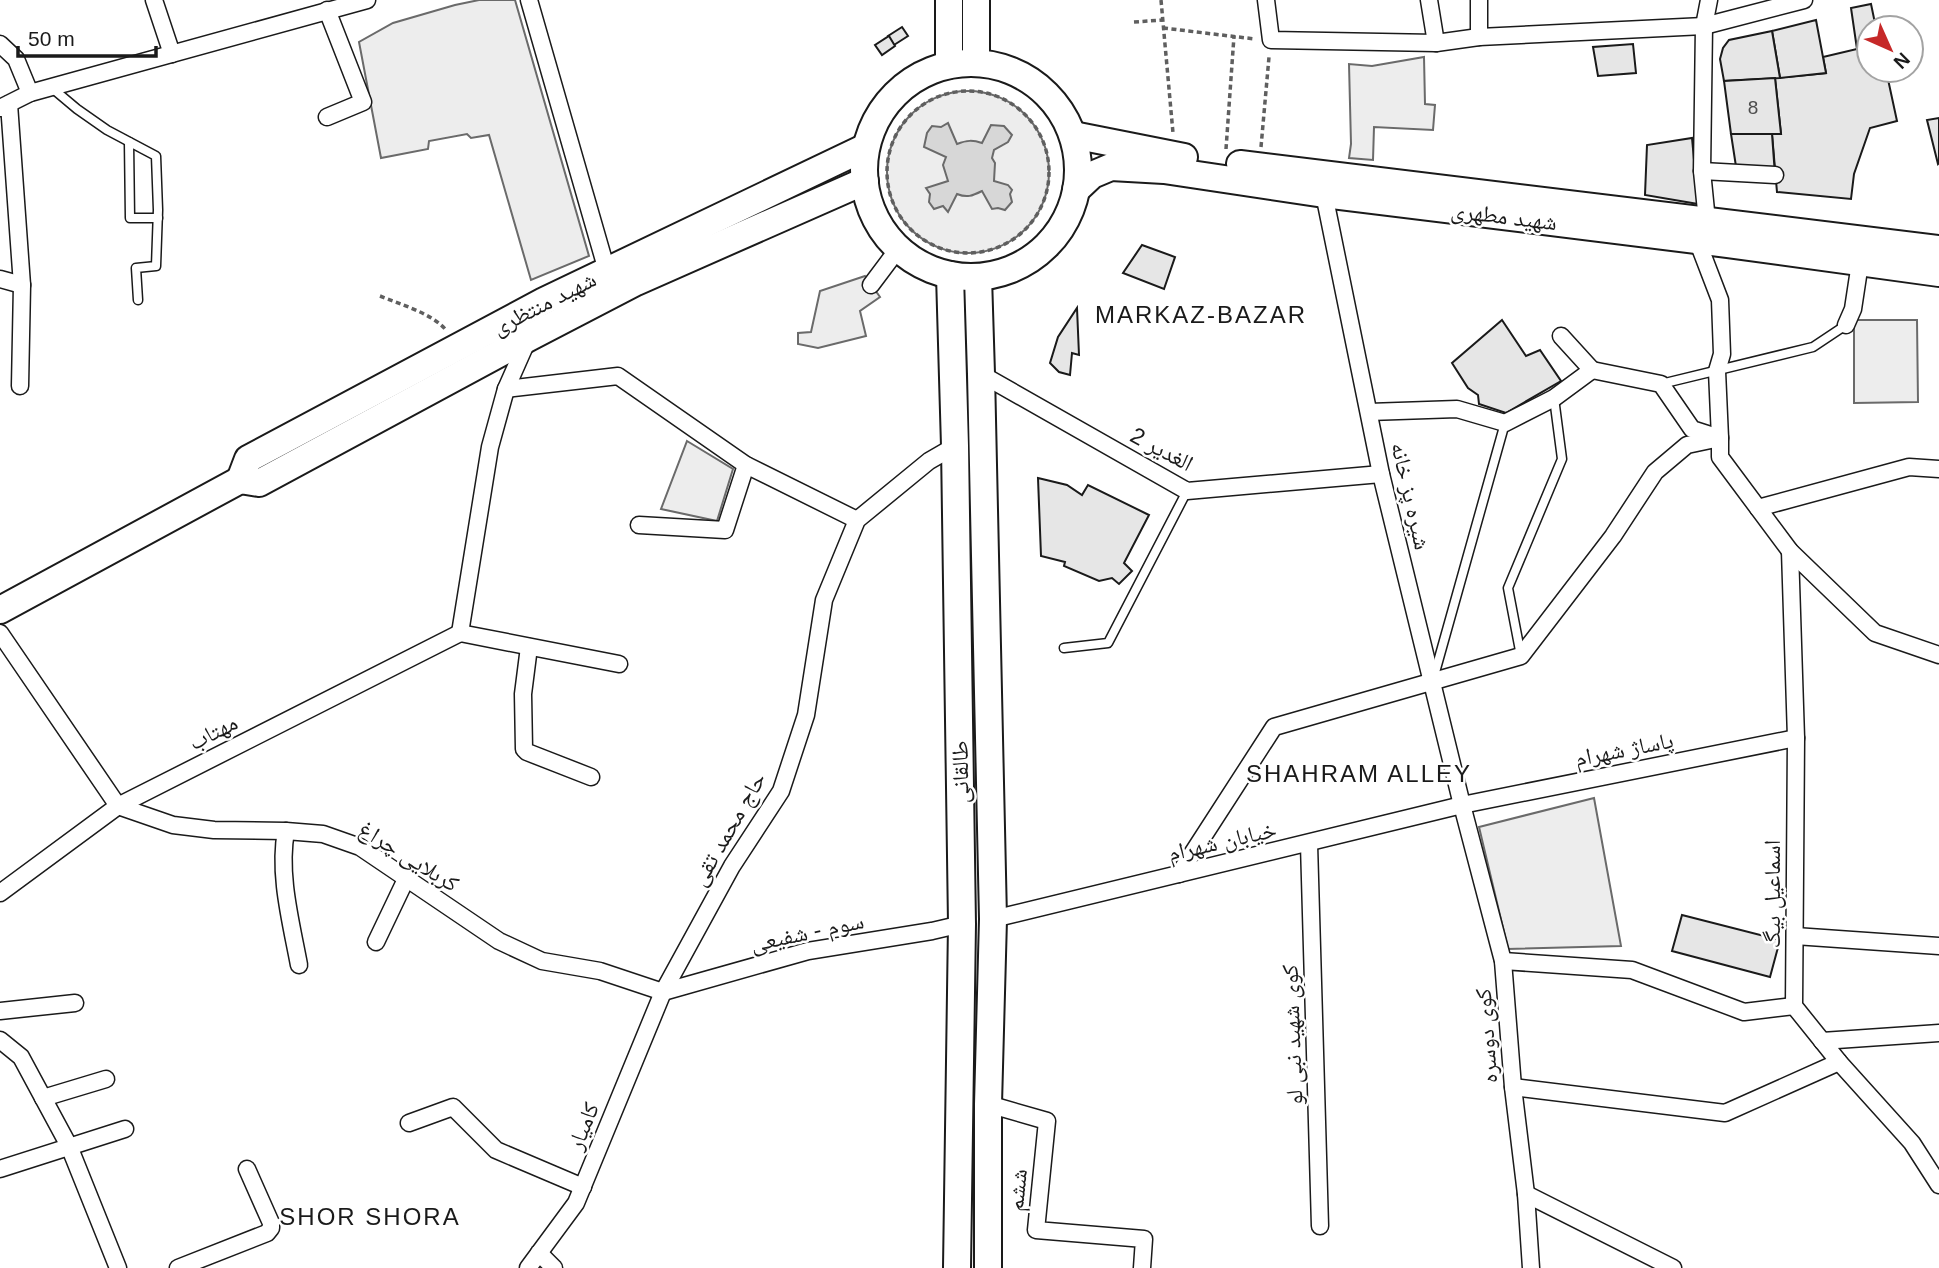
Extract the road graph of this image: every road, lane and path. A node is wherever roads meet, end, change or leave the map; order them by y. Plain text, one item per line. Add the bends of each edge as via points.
1 (153, 0) edge
2 (367, 0) edge
3 (529, 0) edge
4 (949, 0) edge
5 (976, 0) edge
6 (1161, 0) edge
7 (1266, 0) edge
8 (1429, 0) edge
9 (1479, 0) edge
10 (1709, 0) edge
11 (1804, 0) edge
12 (327, 10) junction
13 (1162, 20) junction
14 (1134, 22) dead end
15 (1704, 26) junction
16 (1163, 28) junction
17 (1234, 36) junction
18 (1479, 37) junction
19 (1271, 40) junction
20 (1436, 43) junction
21 (0, 44) edge
22 (172, 54) junction
23 (976, 63) junction
24 (949, 65) junction
25 (52, 88) junction
26 (30, 93) junction
27 (4, 106) edge
28 (327, 117) dead end
29 (1073, 135) junction
30 (129, 142) junction
31 (866, 147) junction
32 (1175, 156) junction
33 (1225, 163) junction
34 (1259, 166) junction
35 (1702, 171) junction
36 (1775, 175) dead end
37 (865, 181) junction
38 (1076, 190) junction
39 (1324, 194) junction
40 (158, 218) junction
41 (1702, 230) junction
42 (909, 243) junction
43 (1939, 249) edge
44 (1860, 262) junction
45 (607, 271) junction
46 (1939, 273) edge
47 (950, 275) junction
48 (978, 277) junction
49 (0, 279) edge
50 (22, 285) junction
51 (871, 285) dead end
52 (380, 296) dead end
53 (138, 300) dead end
54 (551, 312) junction
55 (1846, 326) joint
56 (1561, 336) dead end
57 (530, 337) junction
58 (459, 346) junction
59 (1592, 370) junction
60 (1717, 371) junction
61 (981, 374) junction
62 (1661, 384) junction
63 (20, 386) dead end
64 (506, 388) junction
65 (1554, 398) junction
66 (1369, 412) junction
67 (1505, 423) junction
68 (1720, 438) junction
69 (955, 446) junction
70 (746, 465) junction
71 (1939, 469) edge
72 (1381, 474) junction
73 (240, 480) junction
74 (1186, 491) junction
75 (1758, 508) junction
76 (857, 520) junction
77 (639, 525) dead end
78 (1790, 551) junction
79 (0, 610) edge
80 (0, 633) edge
81 (460, 633) junction
82 (528, 646) junction
83 (1064, 648) dead end
84 (1939, 655) edge
85 (1521, 656) junction
86 (619, 664) dead end
87 (1432, 682) junction
88 (1796, 738) junction
89 (591, 777) dead end
90 (118, 806) junction
91 (1462, 806) junction
92 (286, 831) junction
93 (1309, 844) junction
94 (1179, 874) junction
95 (407, 877) junction
96 (0, 893) edge
97 (993, 919) junction
98 (962, 923) junction
99 (1795, 936) junction
100 (376, 942) dead end
101 (1939, 946) edge
102 (1503, 961) junction
103 (299, 965) dead end
104 (663, 992) junction
105 (75, 1003) dead end
106 (1794, 1006) junction
107 (0, 1012) edge
108 (1939, 1033) edge
109 (0, 1041) edge
110 (1822, 1041) junction
111 (1839, 1062) junction
112 (106, 1079) dead end
113 (1513, 1087) junction
114 (43, 1098) junction
115 (988, 1104) junction
116 (409, 1123) dead end
117 (125, 1129) dead end
118 (69, 1146) junction
119 (0, 1169) edge
120 (247, 1169) dead end
121 (1939, 1185) edge
122 (583, 1187) junction
123 (1526, 1194) junction
124 (1320, 1226) dead end
125 (539, 1254) junction
126 (118, 1268) edge
127 (178, 1268) edge
128 (528, 1268) edge
129 (554, 1268) edge
130 (957, 1268) edge
131 (988, 1268) edge
132 (1142, 1268) edge
133 (1531, 1268) edge
134 (1673, 1268) edge

1 - 22 street
2 - 12 street
3 - 45 street
4 - 24 main road
5 - 23 main road
6 - 13 path
7 - 19 street
8 - 20 street
9 - 18 street
10 - 15 street
11 - 15 street
12 - 22 street
12 - 28 street via 363,102
13 - 14 path
13 - 16 path
15 - 18 street
15 - 35 street
16 - 17 path
16 - 32 path
17 - 19 path
17 - 33 path
18 - 20 street
19 - 20 street
19 - 34 path
21 - 26 street via 16,59
22 - 25 street
23 - 24 main road
23 - 29 main road via 1025,77 1062,112
24 - 31 main road via 896,93 883,109
25 - 26 street
25 - 30 lane
26 - 27 street
27 - 50 street
29 - 32 main road, شهید مطهری
29 - 38 main road via 1078,162
30 - 40 lane via 156,156
30 - 40 lane via 130,218
31 - 37 main road
31 - 45 main road, شهید منتظری
32 - 33 main road, شهید مطهری
33 - 34 main road, شهید مطهری
34 - 41 main road, شهید مطهری via 1366,169
35 - 36 street
35 - 41 street
37 - 42 main road via 872,212 883,232
37 - 54 main road, شهید منتظری via 636,282
38 - 39 main road, شهید مطهری via 1092,175 1111,167 1164,170
38 - 48 main road via 1052,241 1014,267
39 - 41 main road, شهید مطهری
39 - 66 street, شیره پز خانه
40 - 53 lane via 156,266 136,268
41 - 43 main road, شهید مطهری
41 - 44 main road, شهید مطهری
41 - 60 street via 1720,300 1722,354
42 - 42 path via 963,253 986,251 1008,242 1037,215 1049,174 1047,153 1030,118 1011,102 989,93 952,92 912,114 896,135 888,158 888,182
42 - 47 main road via 913,261
42 - 51 street
44 - 46 main road, شهید مطهری
44 - 55 street
45 - 54 main road, شهید منتظری
47 - 48 main road
47 - 69 main road, طالقانی
48 - 61 main road, طالقانی
49 - 50 street
50 - 63 street
52 - 58 path via 441,324
54 - 57 main road, شهید منتظری
54 - 58 main road, شهید منتظری
55 - 60 lane via 1813,347
56 - 59 street
57 - 64 street
57 - 73 main road, شهید منتظری via 259,483
58 - 73 main road, شهید منتظری via 248,459
59 - 62 street
59 - 65 street
60 - 62 lane
60 - 68 street
61 - 74 street, 2 الغدیر
61 - 97 main road, طالقانی
62 - 68 street via 1692,429
64 - 70 street via 618,376
64 - 81 street via 490,447
65 - 67 street
65 - 85 lane via 1562,459 1508,588
66 - 67 street via 1457,408
66 - 72 street, شیره پز خانه
67 - 87 lane
68 - 75 street via 1720,457
68 - 85 street via 1687,445 1655,472 1613,536
69 - 76 street via 929,461
69 - 98 main road, طالقانی
70 - 76 street
70 - 77 street via 725,530
71 - 75 street via 1909,467
72 - 74 street, 2 الغدیر
72 - 87 street, شیره پز خانه
73 - 79 main road, شهید منتظری
74 - 83 lane via 1108,643
75 - 78 street
76 - 104 street, حاج محمد تقی via 824,600 806,715 781,791 732,866
78 - 84 street via 1875,634
78 - 88 street, اسماعیل بیگ
80 - 90 street
81 - 82 street
81 - 90 street, مهتاب
82 - 86 street
82 - 89 street via 524,749
85 - 87 street
87 - 91 street, شیره پز خانه
87 - 94 street via 1274,727
88 - 91 street, پاساژ شهرام
88 - 99 street, اسماعیل بیگ
90 - 92 street, کربلایی چراغ via 173,825
90 - 96 street, مهتاب
91 - 93 street, خیابان شهرام
91 - 102 street, کوی دوسره
92 - 95 street, کربلایی چراغ via 323,834 360,848
92 - 103 street via 282,850
93 - 94 street, خیابان شهرام
93 - 124 street, کوی شهید نبی لو
94 - 97 street, خیابان شهرام
95 - 100 street
95 - 104 street, کربلایی چراغ via 499,942 542,961 600,971
97 - 98 main road
97 - 115 main road, طالقانی
98 - 104 street, سوم - شفیعی via 808,951
98 - 130 main road, طالقانی
99 - 101 street
99 - 106 street, اسماعیل بیگ
102 - 106 street via 1632,970 1744,1012
102 - 113 street, کوی دوسره
104 - 122 street, کامیار
105 - 107 street
106 - 110 street
108 - 110 street
109 - 114 street via 21,1058
110 - 111 street
111 - 113 street via 1725,1112
111 - 121 street via 1912,1143
112 - 114 street
113 - 123 street, کوی دوسره
114 - 118 street
115 - 131 main road, طالقانی
115 - 132 street, ششم via 1047,1121 1036,1230 1144,1239
116 - 122 street via 453,1107 496,1150
117 - 118 street
118 - 119 street
118 - 126 street
120 - 127 street via 271,1228
122 - 125 street, کامیار
123 - 133 street, کوی دوسره
123 - 134 street
125 - 128 street, کامیار
125 - 129 street

